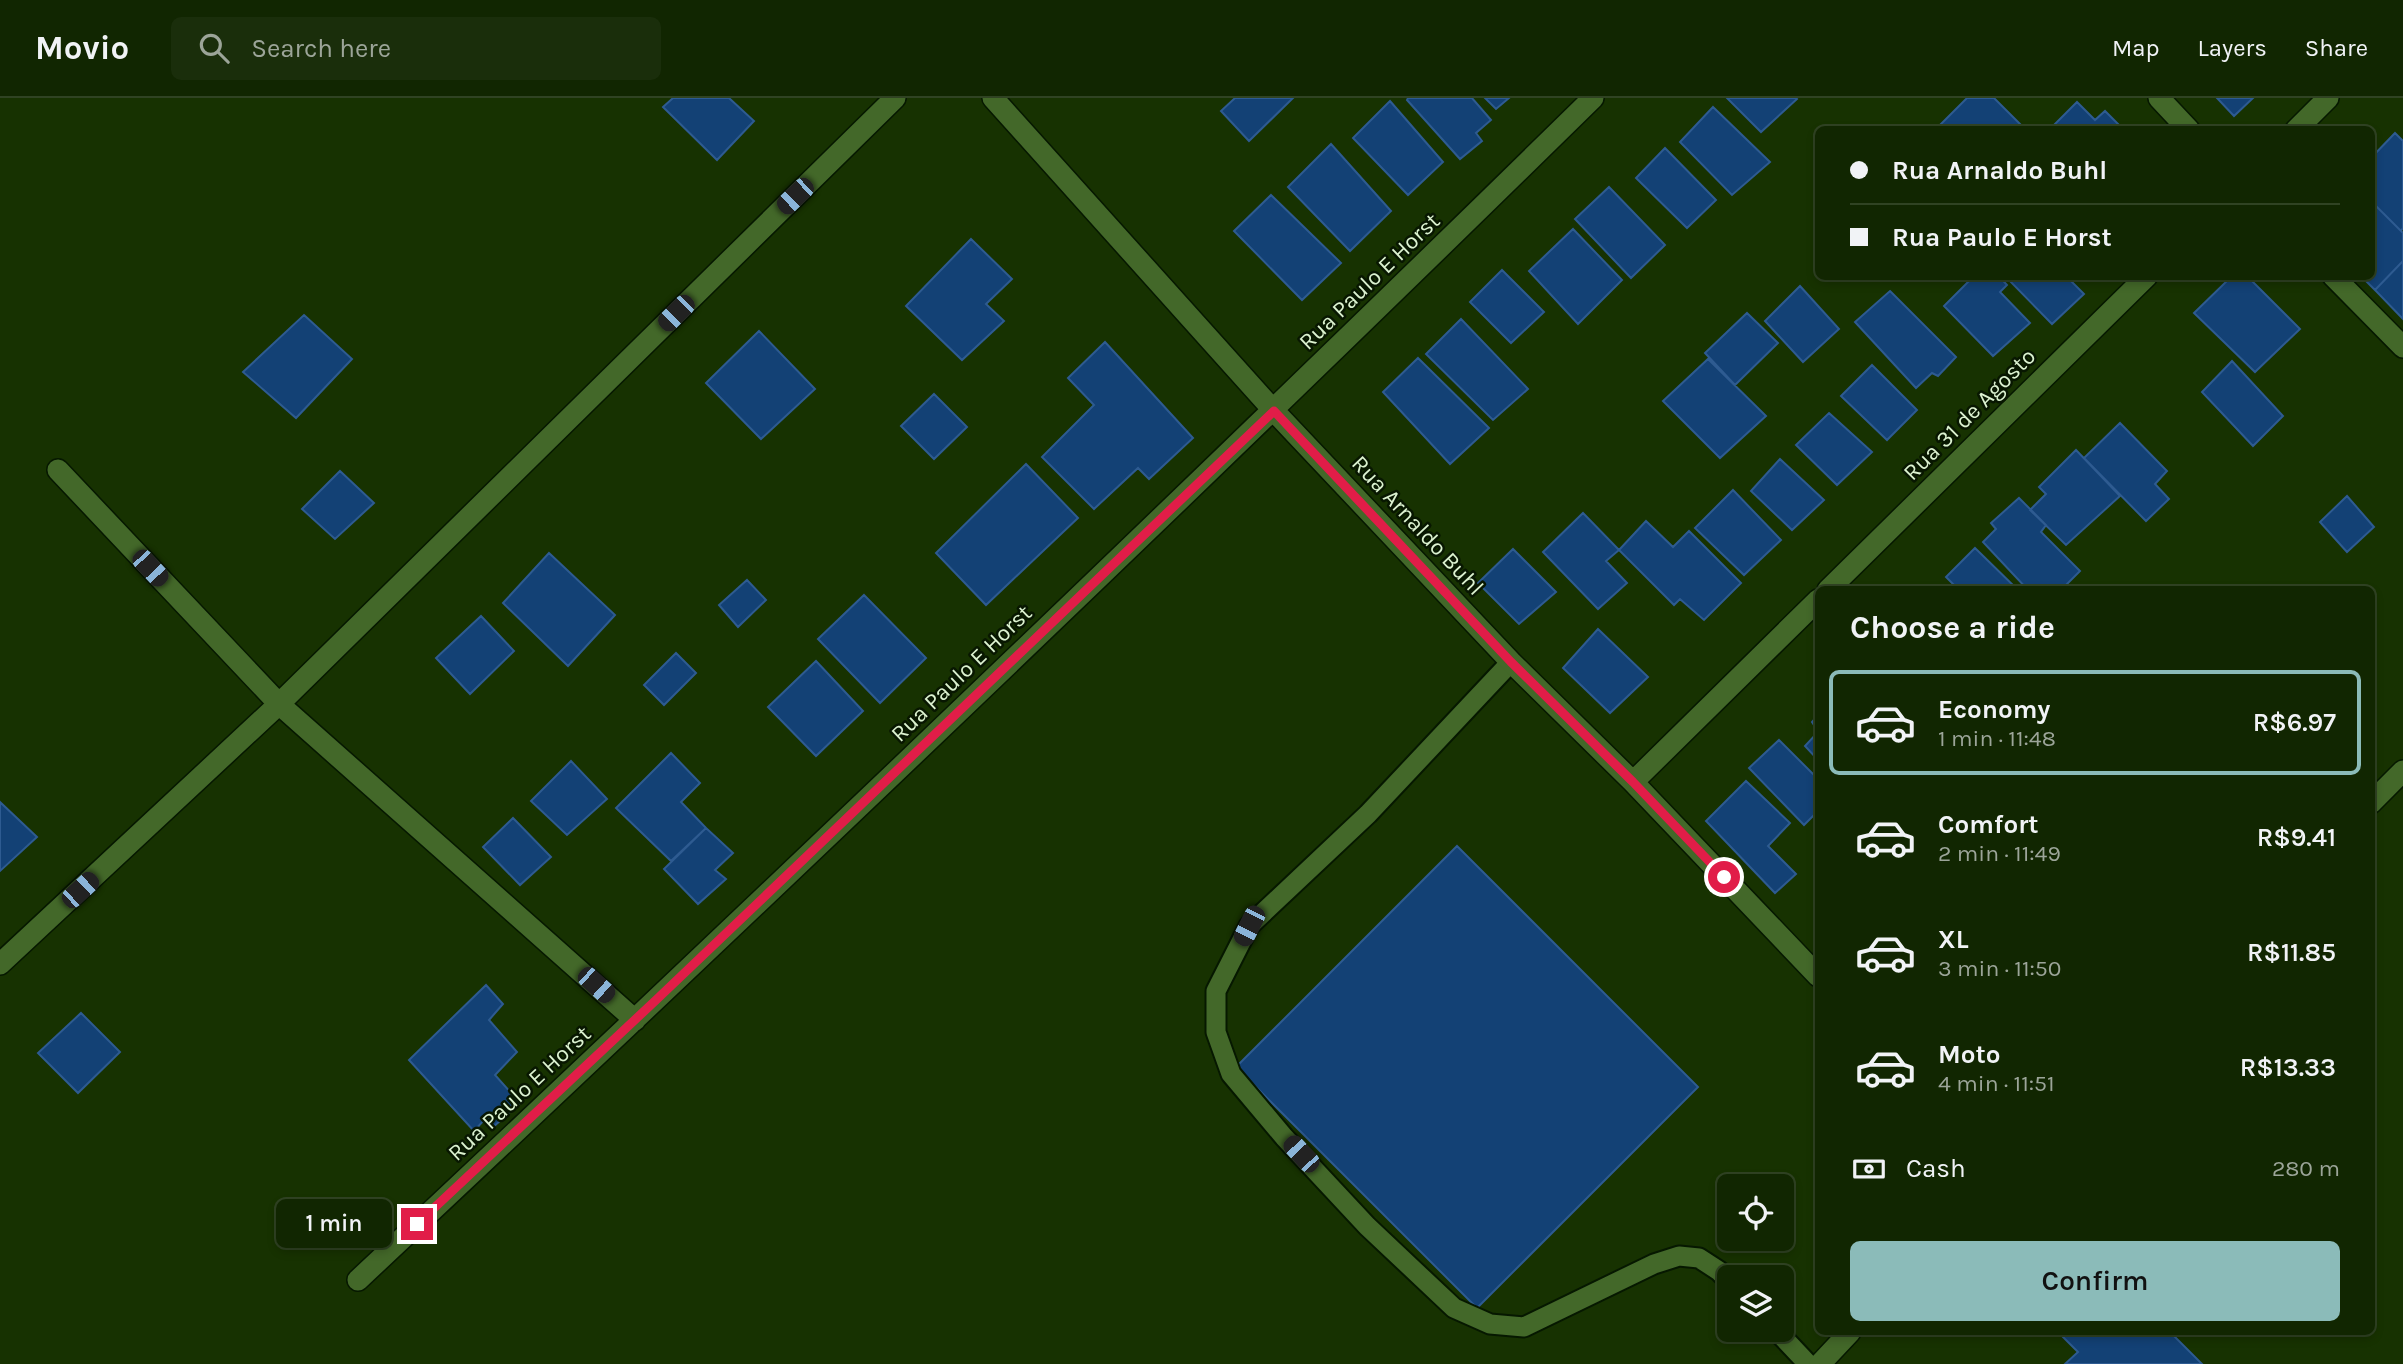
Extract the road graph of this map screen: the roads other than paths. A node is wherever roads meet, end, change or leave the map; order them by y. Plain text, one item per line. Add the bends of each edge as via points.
1 (895, 98) edge
2 (993, 98) edge
3 (1593, 98) edge
4 (2159, 98) edge
5 (2328, 98) edge
6 (2185, 126) edge
7 (2300, 126) edge
8 (2143, 280) edge
9 (2337, 280) edge
10 (2403, 347) edge
11 (1274, 411) junction
12 (58, 470) dead end
13 (1832, 586) edge
14 (1815, 603) edge
15 (1511, 662) junction
16 (279, 704) junction
17 (2403, 771) edge
18 (1633, 782) junction
19 (2375, 799) edge
20 (0, 964) edge
21 (1815, 973) edge
22 (635, 1020) junction
23 (1717, 1269) edge
24 (358, 1280) dead end
25 (1847, 1335) edge
26 (1787, 1342) edge
27 (1808, 1364) edge
28 (1820, 1364) edge

1 - 16 street
2 - 11 street, Rua Arnaldo Buhl
3 - 11 street, Rua Paulo E Horst
4 - 6 street
5 - 7 street
8 - 13 street, Rua 31 de Agosto
9 - 10 street
11 - 15 street, Rua Arnaldo Buhl
11 - 22 street, Rua Paulo E Horst
12 - 16 street
14 - 18 street
15 - 18 street, Rua Arnaldo Buhl
15 - 23 lane via 1368,814 1249,926 1216,991 1216,1032 1231,1074 1284,1136 1454,1308 1490,1324 1524,1327 1679,1255 1699,1258
16 - 20 street
16 - 22 street
17 - 19 street
18 - 21 street, Rua Arnaldo Buhl
22 - 24 street, Rua Paulo E Horst
25 - 28 street
26 - 27 lane

